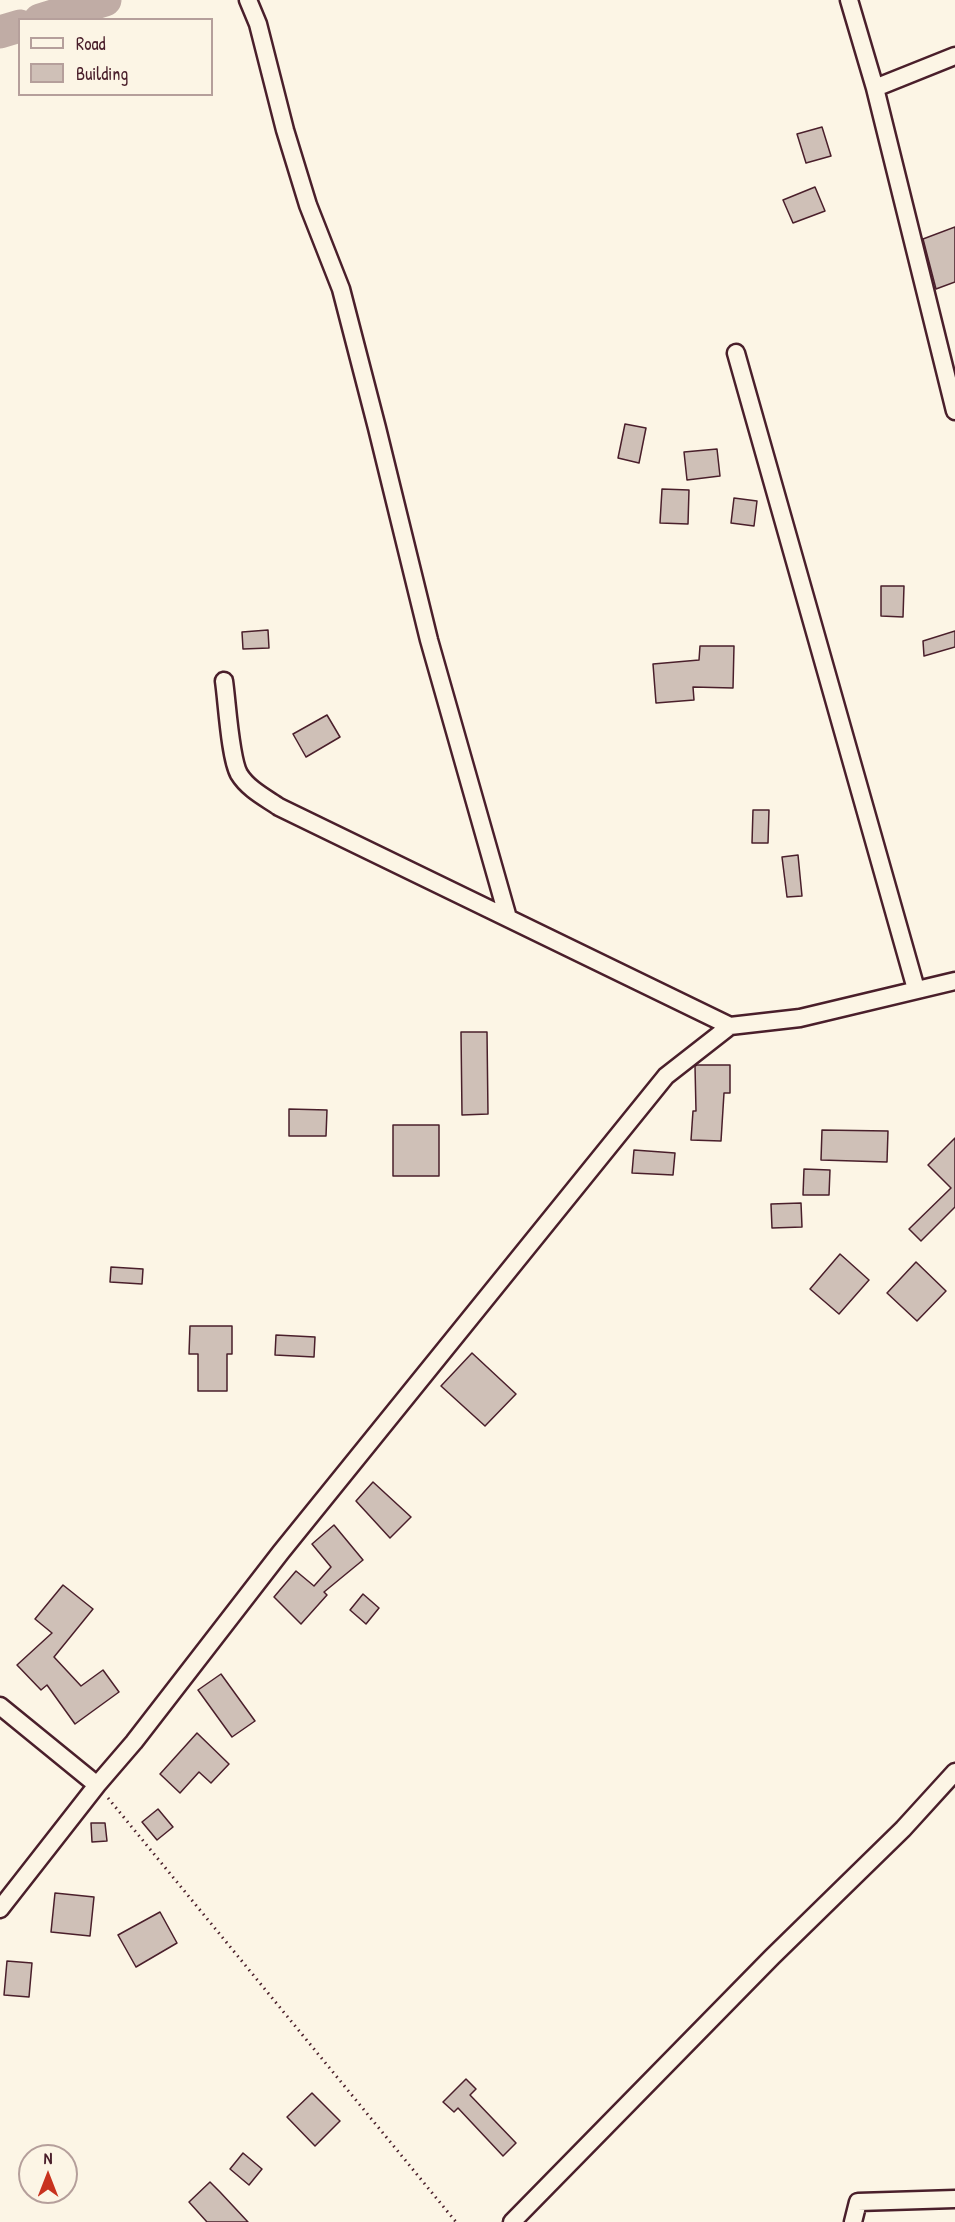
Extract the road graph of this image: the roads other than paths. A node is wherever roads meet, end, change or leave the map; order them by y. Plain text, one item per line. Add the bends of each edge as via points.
1 (248, 0) edge
2 (849, 0) edge
3 (955, 56) edge
4 (875, 88) junction
5 (736, 353) dead end
6 (955, 411) edge
7 (224, 681) dead end
8 (508, 918) junction
9 (955, 981) edge
10 (916, 989) junction
11 (730, 1026) junction
12 (0, 1706) edge
13 (955, 1772) edge
14 (97, 1785) junction
15 (0, 1909) edge
16 (955, 2199) edge
17 (512, 2222) edge
18 (853, 2222) edge

1 - 8 street via 308,205 340,289 429,640
2 - 4 street
3 - 4 street
4 - 6 street
5 - 10 street
7 - 8 street via 234,757 239,774 254,790 279,807
8 - 11 street
9 - 10 street
10 - 11 street via 800,1018
11 - 14 street via 666,1076 280,1552
12 - 14 street
13 - 17 street
14 - 15 street
16 - 18 street via 858,2202

